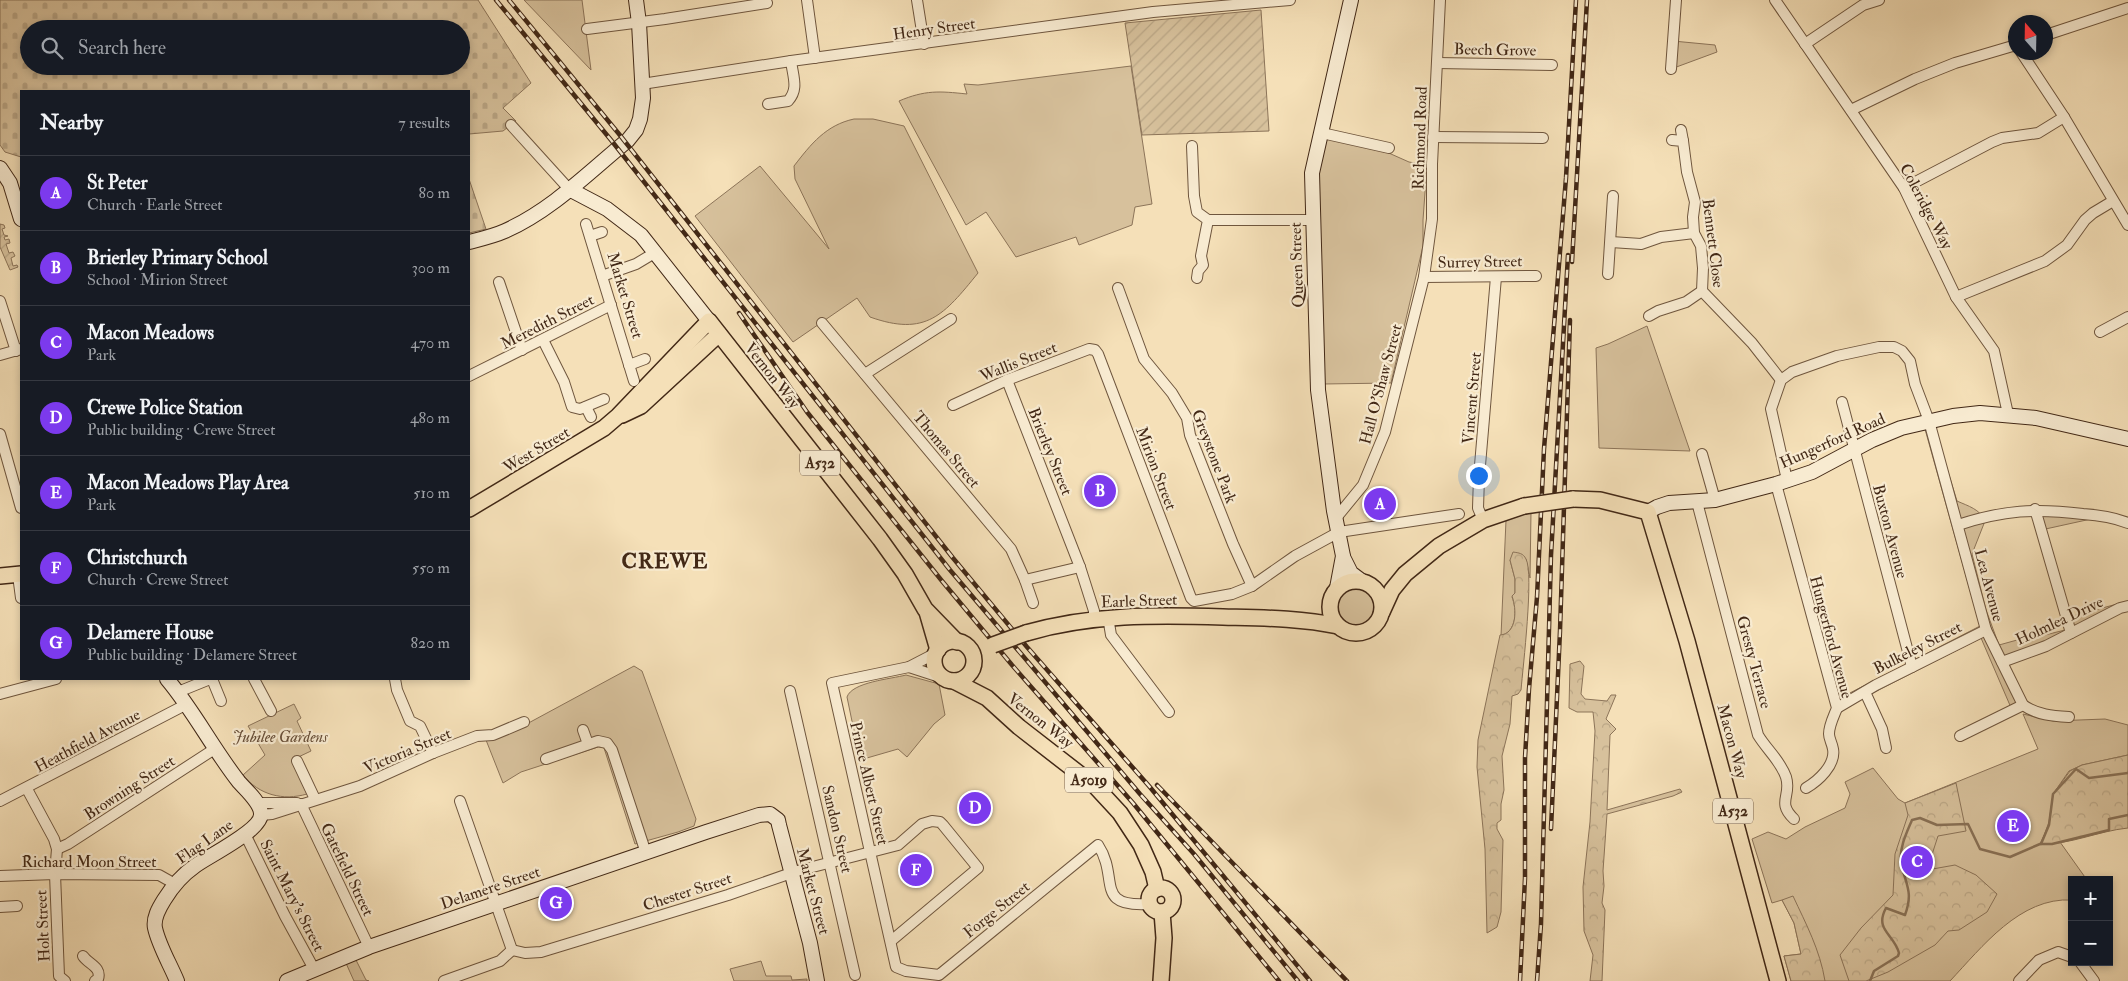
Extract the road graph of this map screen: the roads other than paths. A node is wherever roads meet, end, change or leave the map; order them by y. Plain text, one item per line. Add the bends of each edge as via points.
1 (636, 0) edge
2 (807, 0) edge
3 (917, 0) edge
4 (1290, 0) edge
5 (1351, 0) edge
6 (1440, 0) edge
7 (1676, 0) edge
8 (1775, 0) edge
9 (1879, 0) edge
10 (768, 3) dead end
11 (2128, 8) edge
12 (639, 23) junction
13 (587, 29) dead end
14 (2053, 34) edge
15 (924, 44) junction
16 (1805, 44) junction
17 (2008, 47) edge
18 (815, 58) junction
19 (2026, 60) edge
20 (791, 61) junction
21 (1437, 63) junction
22 (1552, 65) dead end
23 (1671, 70) dead end
24 (642, 84) junction
25 (768, 104) dead end
26 (1851, 110) junction
27 (2064, 117) junction
28 (511, 125) dead end
29 (1681, 130) dead end
30 (1322, 133) junction
31 (1433, 137) junction
32 (1543, 138) dead end
33 (1672, 140) dead end
34 (1683, 141) junction
35 (1192, 146) dead end
36 (1389, 148) dead end
37 (0, 168) edge
38 (10, 183) edge
39 (1904, 188) junction
40 (569, 189) junction
41 (1613, 196) dead end
42 (2113, 200) junction
43 (20, 216) edge
44 (1208, 220) junction
45 (1312, 220) junction
46 (586, 224) dead end
47 (2128, 225) edge
48 (602, 232) dead end
49 (1694, 233) junction
50 (590, 236) junction
51 (470, 242) edge
52 (1612, 242) junction
53 (656, 252) junction
54 (1608, 274) dead end
55 (602, 276) junction
56 (1536, 276) dead end
57 (1424, 277) junction
58 (1496, 277) junction
59 (1197, 278) dead end
60 (499, 282) dead end
61 (1118, 288) dead end
62 (1702, 291) junction
63 (1956, 297) junction
64 (0, 301) edge
65 (611, 305) junction
66 (1649, 316) dead end
67 (2128, 317) edge
68 (952, 319) dead end
69 (708, 321) junction
70 (822, 323) dead end
71 (2100, 332) dead end
72 (719, 334) junction
73 (543, 340) junction
74 (19, 350) edge
75 (522, 350) junction
76 (1095, 350) joint
77 (0, 355) edge
78 (645, 359) dead end
79 (629, 364) junction
80 (865, 374) junction
81 (470, 376) edge
82 (1007, 380) junction
83 (1781, 380) junction
84 (634, 381) dead end
85 (604, 398) dead end
86 (1842, 402) dead end
87 (953, 405) dead end
88 (586, 407) junction
89 (2008, 414) junction
90 (618, 416) junction
91 (591, 417) dead end
92 (1929, 421) junction
93 (0, 434) edge
94 (2128, 439) edge
95 (1854, 450) junction
96 (1702, 454) dead end
97 (1781, 482) junction
98 (1715, 500) junction
99 (1697, 502) junction
100 (20, 504) edge
101 (470, 508) edge
102 (2035, 509) junction
103 (1648, 512) junction
104 (1459, 514) dead end
105 (1483, 520) junction
106 (2128, 523) edge
107 (1338, 525) junction
108 (1958, 525) junction
109 (1343, 556) junction
110 (1080, 567) junction
111 (20, 574) edge
112 (1405, 574) junction
113 (0, 576) edge
114 (1025, 580) junction
115 (1366, 583) junction
116 (1252, 586) junction
117 (1334, 593) junction
118 (1191, 598) joint
119 (1033, 604) dead end
120 (2128, 606) edge
121 (926, 609) junction
122 (1382, 612) junction
123 (1101, 618) junction
124 (1296, 619) junction
125 (1338, 626) junction
126 (1986, 630) junction
127 (2071, 633) junction
128 (961, 643) junction
129 (990, 646) junction
130 (937, 652) junction
131 (2002, 662) junction
132 (974, 663) junction
133 (908, 667) junction
134 (1912, 667) junction
135 (52, 680) edge
136 (168, 680) edge
137 (208, 680) edge
138 (211, 680) edge
139 (254, 680) edge
140 (395, 680) edge
141 (950, 680) junction
142 (790, 691) dead end
143 (178, 692) junction
144 (1865, 692) junction
145 (0, 694) edge
146 (987, 698) junction
147 (221, 701) dead end
148 (187, 704) junction
149 (2023, 705) junction
150 (1837, 708) junction
151 (270, 711) dead end
152 (1169, 712) dead end
153 (2069, 717) dead end
154 (524, 722) dead end
155 (583, 730) dead end
156 (1960, 736) dead end
157 (588, 744) junction
158 (1881, 745) dead end
159 (216, 748) junction
160 (433, 753) junction
161 (546, 759) dead end
162 (296, 761) dead end
163 (1806, 788) dead end
164 (27, 789) junction
165 (315, 800) junction
166 (0, 801) edge
167 (460, 801) dead end
168 (301, 804) junction
169 (259, 809) junction
170 (770, 814) joint
171 (1794, 819) dead end
172 (246, 834) junction
173 (57, 849) junction
174 (871, 852) junction
175 (646, 853) junction
176 (831, 863) junction
177 (792, 873) junction
178 (55, 874) junction
179 (0, 876) edge
180 (175, 884) junction
181 (1157, 889) junction
182 (496, 905) junction
183 (17, 906) dead end
184 (0, 907) edge
185 (1156, 908) junction
186 (891, 941) junction
187 (369, 947) junction
188 (512, 950) junction
189 (83, 956) dead end
190 (2068, 956) edge
191 (2083, 966) edge
192 (314, 969) junction
193 (906, 971) joint
194 (856, 975) dead end
195 (62, 978) edge
196 (95, 981) edge
197 (177, 981) edge
198 (287, 981) edge
199 (444, 981) edge
200 (817, 981) edge
201 (1161, 981) edge
202 (1778, 981) edge
203 (2019, 981) edge
204 (2094, 981) edge

1 - 12 street
2 - 18 street
3 - 15 street
4 - 15 street, Henry Street via 1153,12
5 - 30 street, Queen Street
6 - 21 street, Richmond Road
7 - 23 street
8 - 16 street, Coleridge Way
9 - 16 street via 1863,5
10 - 12 street
11 - 14 street
12 - 13 street
12 - 24 street
15 - 18 street, Henry Street
16 - 26 street, Coleridge Way
17 - 26 street via 1955,63
18 - 20 street, Henry Street
19 - 27 street
20 - 24 street, Henry Street
20 - 25 street via 796,91 788,101
21 - 22 street, Beech Grove
21 - 31 street, Richmond Road
24 - 40 street via 643,98 636,130
26 - 39 street, Coleridge Way
27 - 39 street via 2038,133 1992,142
27 - 42 street
28 - 40 street
29 - 34 street, Bennett Close
30 - 36 street
30 - 45 street, Queen Street via 1312,174
31 - 32 street
31 - 57 street, Richmond Road via 1432,219
33 - 34 street
34 - 49 street, Bennett Close via 1695,202
35 - 44 street via 1197,212
37 - 38 street
38 - 43 street
39 - 63 street, Coleridge Way
40 - 51 street via 538,213 505,231
40 - 53 street, Vernon Way via 607,209 641,235
41 - 52 street
42 - 47 street
42 - 63 street via 2085,220 2057,253
44 - 45 street
44 - 59 street via 1201,256 1203,265
45 - 107 street, Queen Street via 1318,390
46 - 50 street, Market Street
48 - 50 street, Market Street
49 - 52 street via 1661,237 1641,244
49 - 62 street, Bennett Close via 1701,246
50 - 55 street, Market Street
52 - 54 street
53 - 55 street via 636,264
53 - 69 street, Vernon Way
55 - 65 street, Market Street
56 - 58 street, Surrey Street
57 - 58 street, Surrey Street
57 - 107 street, Hall O'Shaw Street via 1386,432 1363,485
58 - 105 street, Vincent Street via 1479,477 1478,508
60 - 75 street
61 - 116 street, Greystone Park via 1144,360 1172,393 1187,418 1190,435
62 - 66 street via 1686,302
62 - 83 street, Bennett Close via 1752,343
63 - 89 street, Coleridge Way via 1994,351
64 - 74 street
65 - 73 street, Meredith Street
65 - 79 street, Market Street
67 - 71 street
68 - 80 street
69 - 72 main road, Vernon Way / A532
69 - 90 main road, West Street
70 - 80 street, Thomas Street
72 - 90 main road, West Street via 641,406
72 - 121 main road, Vernon Way / A532 via 880,539
73 - 75 street, Meredith Street
73 - 88 street via 572,406
74 - 77 street
75 - 81 street, Meredith Street
76 - 82 street, Wallis Street via 1089,349
76 - 118 street, Mirion Street
78 - 79 street, Market Street
79 - 84 street, Market Street
80 - 114 street, Thomas Street via 1011,549
82 - 87 street, Wallis Street
82 - 110 street, Brierley Street
83 - 92 street, Lea Avenue via 1792,372 1837,356 1894,347 1910,361
83 - 97 street, Hungerford Avenue via 1771,409
85 - 88 street
86 - 95 street, Buxton Avenue
88 - 91 street
89 - 92 street, Hungerford Road via 1980,413
89 - 94 street, Hungerford Road
90 - 101 main road, West Street via 604,428
92 - 95 street, Hungerford Road via 1901,428
92 - 108 street, Lea Avenue
93 - 100 street
95 - 97 street, Hungerford Road via 1812,472
95 - 134 street, Buxton Avenue
96 - 98 street
97 - 98 street, Hungerford Road
97 - 150 street, Hungerford Avenue
98 - 99 street, Hungerford Road
99 - 103 street, Hungerford Road via 1669,503
99 - 171 street, Gresty Terrace via 1758,735 1782,767 1788,788 1784,805
102 - 106 street via 2115,517
102 - 108 street via 2006,512
102 - 127 street
103 - 105 main road, bridge via 1600,500 1573,499 1524,506
103 - 202 main road, Macon Way / A532 via 1690,650
104 - 107 street, Earle Street
105 - 112 main road via 1439,546
107 - 109 street, Queen Street
107 - 116 street, Earle Street
108 - 126 street, Lea Avenue
109 - 115 street via 1351,573
109 - 117 street
110 - 114 street
110 - 123 street, Brierley Street via 1094,611
111 - 113 main road
112 - 115 main road via 1386,582
112 - 122 main road via 1392,590
114 - 119 street, Thomas Street
115 - 117 main road via 1349,581
115 - 122 main road via 1380,596
116 - 118 street, Earle Street via 1232,594 1194,601
117 - 124 main road, Earle Street via 1317,610
117 - 125 main road via 1330,613
120 - 127 street, Holmlea Drive
121 - 128 main road, Vernon Way / A532
121 - 130 main road, Vernon Way / A532
122 - 125 main road via 1376,623 1365,631 1351,633
123 - 124 main road, Earle Street
123 - 129 main road, Earle Street, bridge via 1026,633
123 - 152 street, Brierley Street
124 - 125 main road, Earle Street
126 - 131 street, Lea Avenue
126 - 134 street, Bulkeley Street
127 - 131 street, Holmlea Drive
128 - 129 main road, Earle Street
128 - 130 main road via 947,643
128 - 132 main road via 971,650
129 - 132 main road, Earle Street
130 - 133 street
130 - 141 main road via 937,670
131 - 149 street, Lea Avenue
132 - 141 main road via 968,676
132 - 146 main road, Vernon Way / A5019 via 976,677
133 - 141 street
133 - 174 street, Prince Albert Street via 832,683
134 - 144 street, Bulkeley Street
135 - 145 street
136 - 143 street
137 - 143 street
138 - 147 street
139 - 151 street
140 - 160 street via 410,721 420,726
141 - 146 main road, Vernon Way / A5019
142 - 176 street, Sandon Street
143 - 148 street
144 - 150 street, Bulkeley Street
144 - 158 street via 1882,729
146 - 181 main road, Vernon Way / A5019 via 1019,727 1087,778 1109,800 1141,845
148 - 159 street
148 - 164 street, Heathfield Avenue
149 - 153 street via 2049,716
149 - 156 street
150 - 163 street, Hungerford Avenue via 1829,730 1834,750 1832,758 1822,777
154 - 160 street, Victoria Street
155 - 157 street
157 - 161 street
157 - 175 street via 608,743 612,750
159 - 169 street
159 - 173 street, Browning Street
160 - 165 street, Victoria Street via 366,784
162 - 165 street
164 - 166 street, Heathfield Avenue
164 - 173 street
165 - 168 street, Victoria Street
167 - 182 street
168 - 169 street, Victoria Street
168 - 187 street, Gatefield Street
169 - 172 street, Flag Lane via 258,824
170 - 175 street, Delamere Street
170 - 177 street, Market Street via 778,820
172 - 180 street, Flag Lane via 194,866
172 - 192 street, Saint Mary's Street
173 - 178 street, Holt Street
174 - 176 street, Chester Street
174 - 186 street, Prince Albert Street
174 - 186 street, Chester Street via 898,845 922,824 935,821 943,825 978,868
175 - 182 street, Delamere Street
176 - 177 street, Chester Street
176 - 194 street, Sandon Street
177 - 188 street, Chester Street via 541,952
177 - 200 street, Market Street
178 - 179 street, Richard Moon Street
178 - 180 street, Richard Moon Street via 159,875
178 - 195 street, Holt Street
180 - 197 street, Flag Lane via 156,914 155,928
181 - 185 main road, Vernon Way / A5019 via 1150,897
181 - 185 main road, Vernon Way / A5019 via 1167,890 1172,896 1171,906
182 - 187 street, Delamere Street
182 - 188 street
183 - 184 street
185 - 193 street, Forge Street via 1117,900 1109,886 1106,861 1098,845 939,975
185 - 201 main road, Vernon Way / A5019 via 1164,938
186 - 193 street, Prince Albert Street via 896,967
187 - 192 street, Delamere Street
188 - 199 street via 500,961
189 - 196 street via 98,969 100,974
190 - 203 street via 2058,952 2039,960
191 - 204 street
192 - 198 street, Delamere Street

